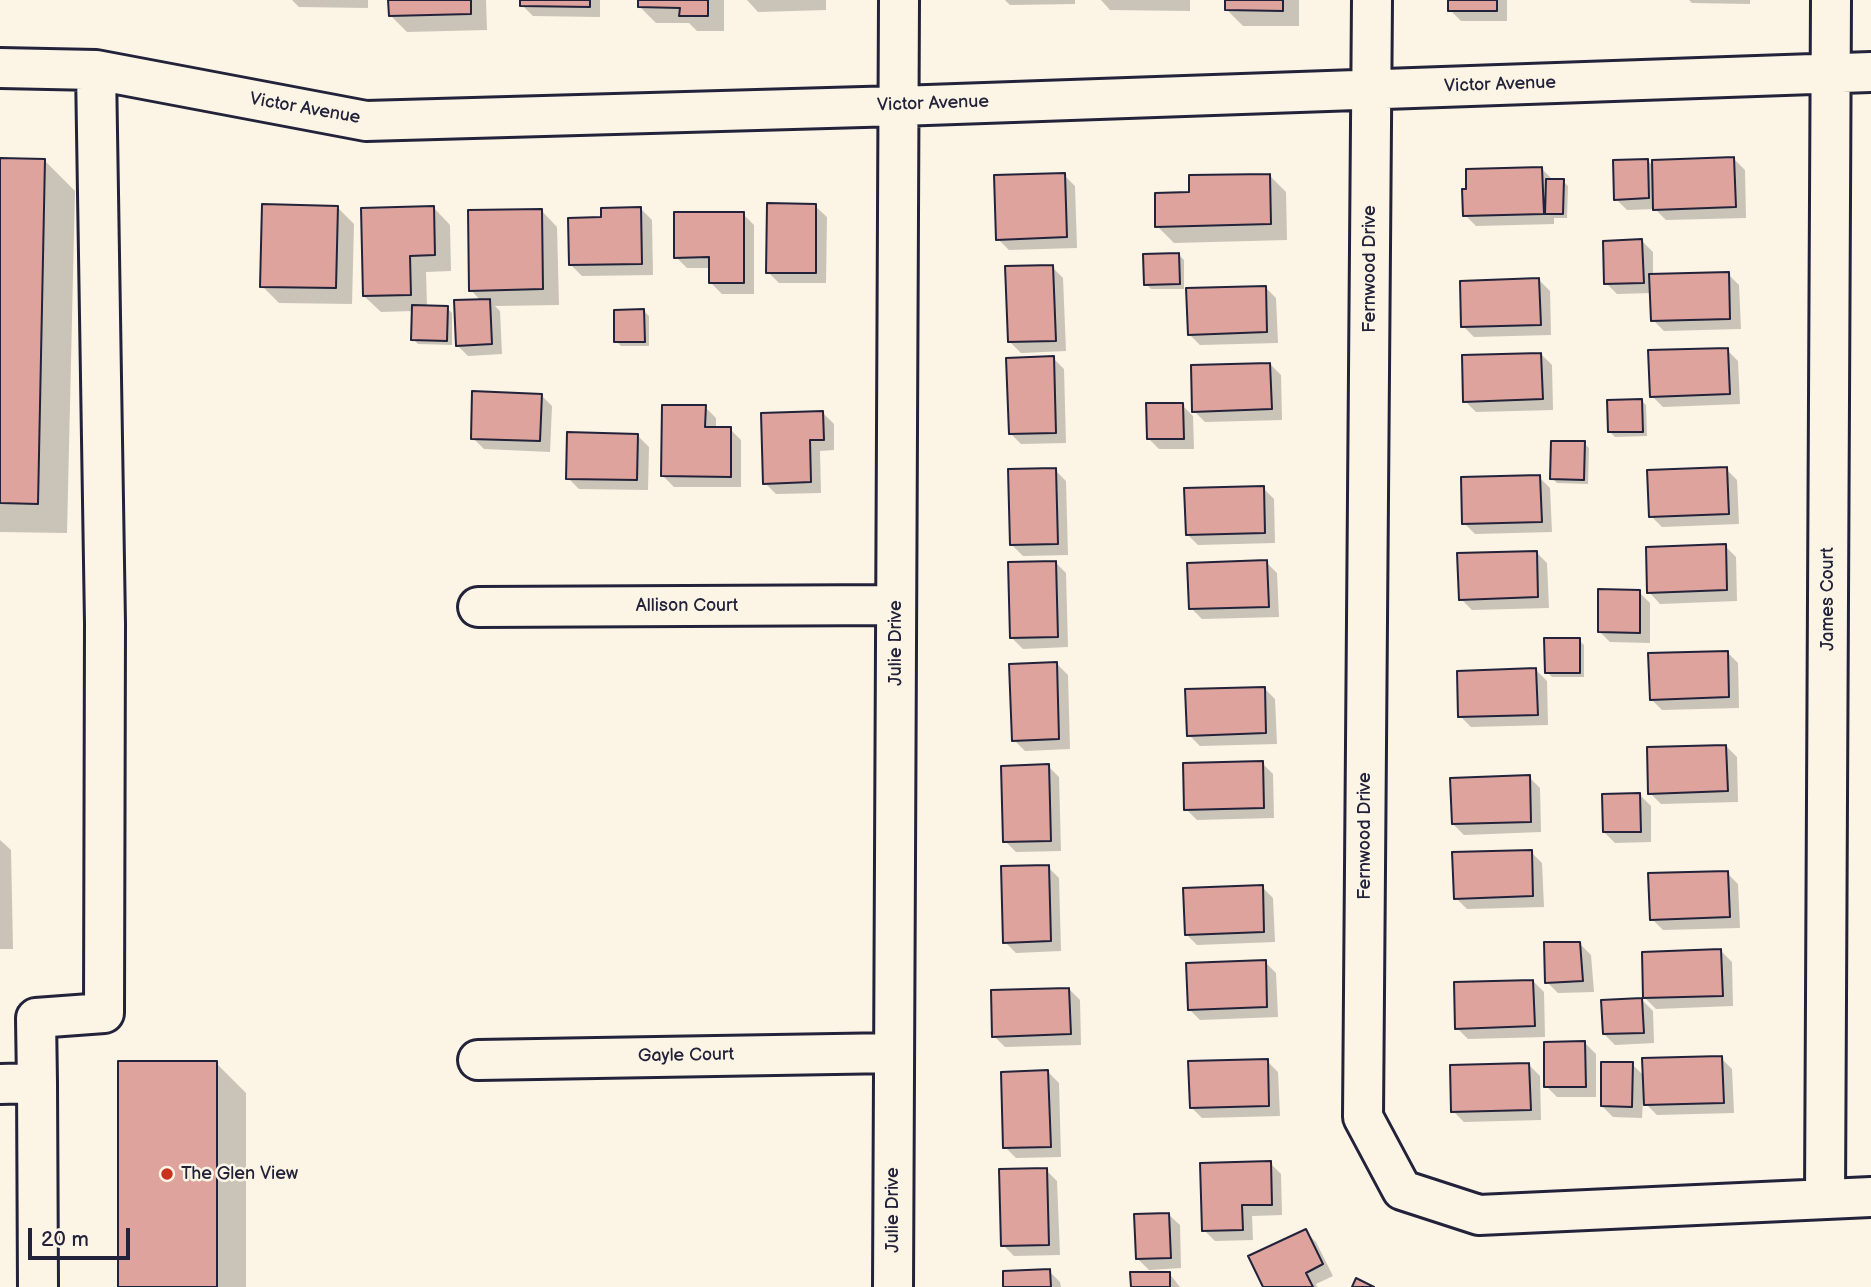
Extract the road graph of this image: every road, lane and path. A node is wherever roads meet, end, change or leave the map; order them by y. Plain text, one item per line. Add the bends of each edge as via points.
1 (899, 0) edge
2 (1372, 0) edge
3 (1831, 0) edge
4 (0, 68) edge
5 (96, 70) junction
6 (1831, 72) junction
7 (1871, 72) edge
8 (1372, 89) junction
9 (899, 106) junction
10 (896, 604) junction
11 (478, 607) dead end
12 (894, 1053) junction
13 (478, 1060) dead end
14 (18, 1084) edge
15 (1871, 1197) edge
16 (1825, 1198) junction
17 (38, 1287) edge
18 (893, 1287) edge

1 - 9 street, Julie Drive
2 - 8 street, Fernwood Drive
3 - 6 street, James Court
4 - 5 street, Victor Avenue
5 - 9 street, Victor Avenue via 366,121
5 - 14 street via 105,624 104,1013 36,1018
6 - 7 street, Victor Avenue
6 - 8 street, Victor Avenue
6 - 16 street, James Court
8 - 9 street, Victor Avenue
8 - 16 street, Fernwood Drive via 1363,1117 1402,1189 1479,1215
9 - 10 street, Julie Drive
10 - 11 street, Allison Court
10 - 12 street, Julie Drive
12 - 13 street, Gayle Court
12 - 18 street, Julie Drive
14 - 17 street
15 - 16 street, Fernwood Drive

